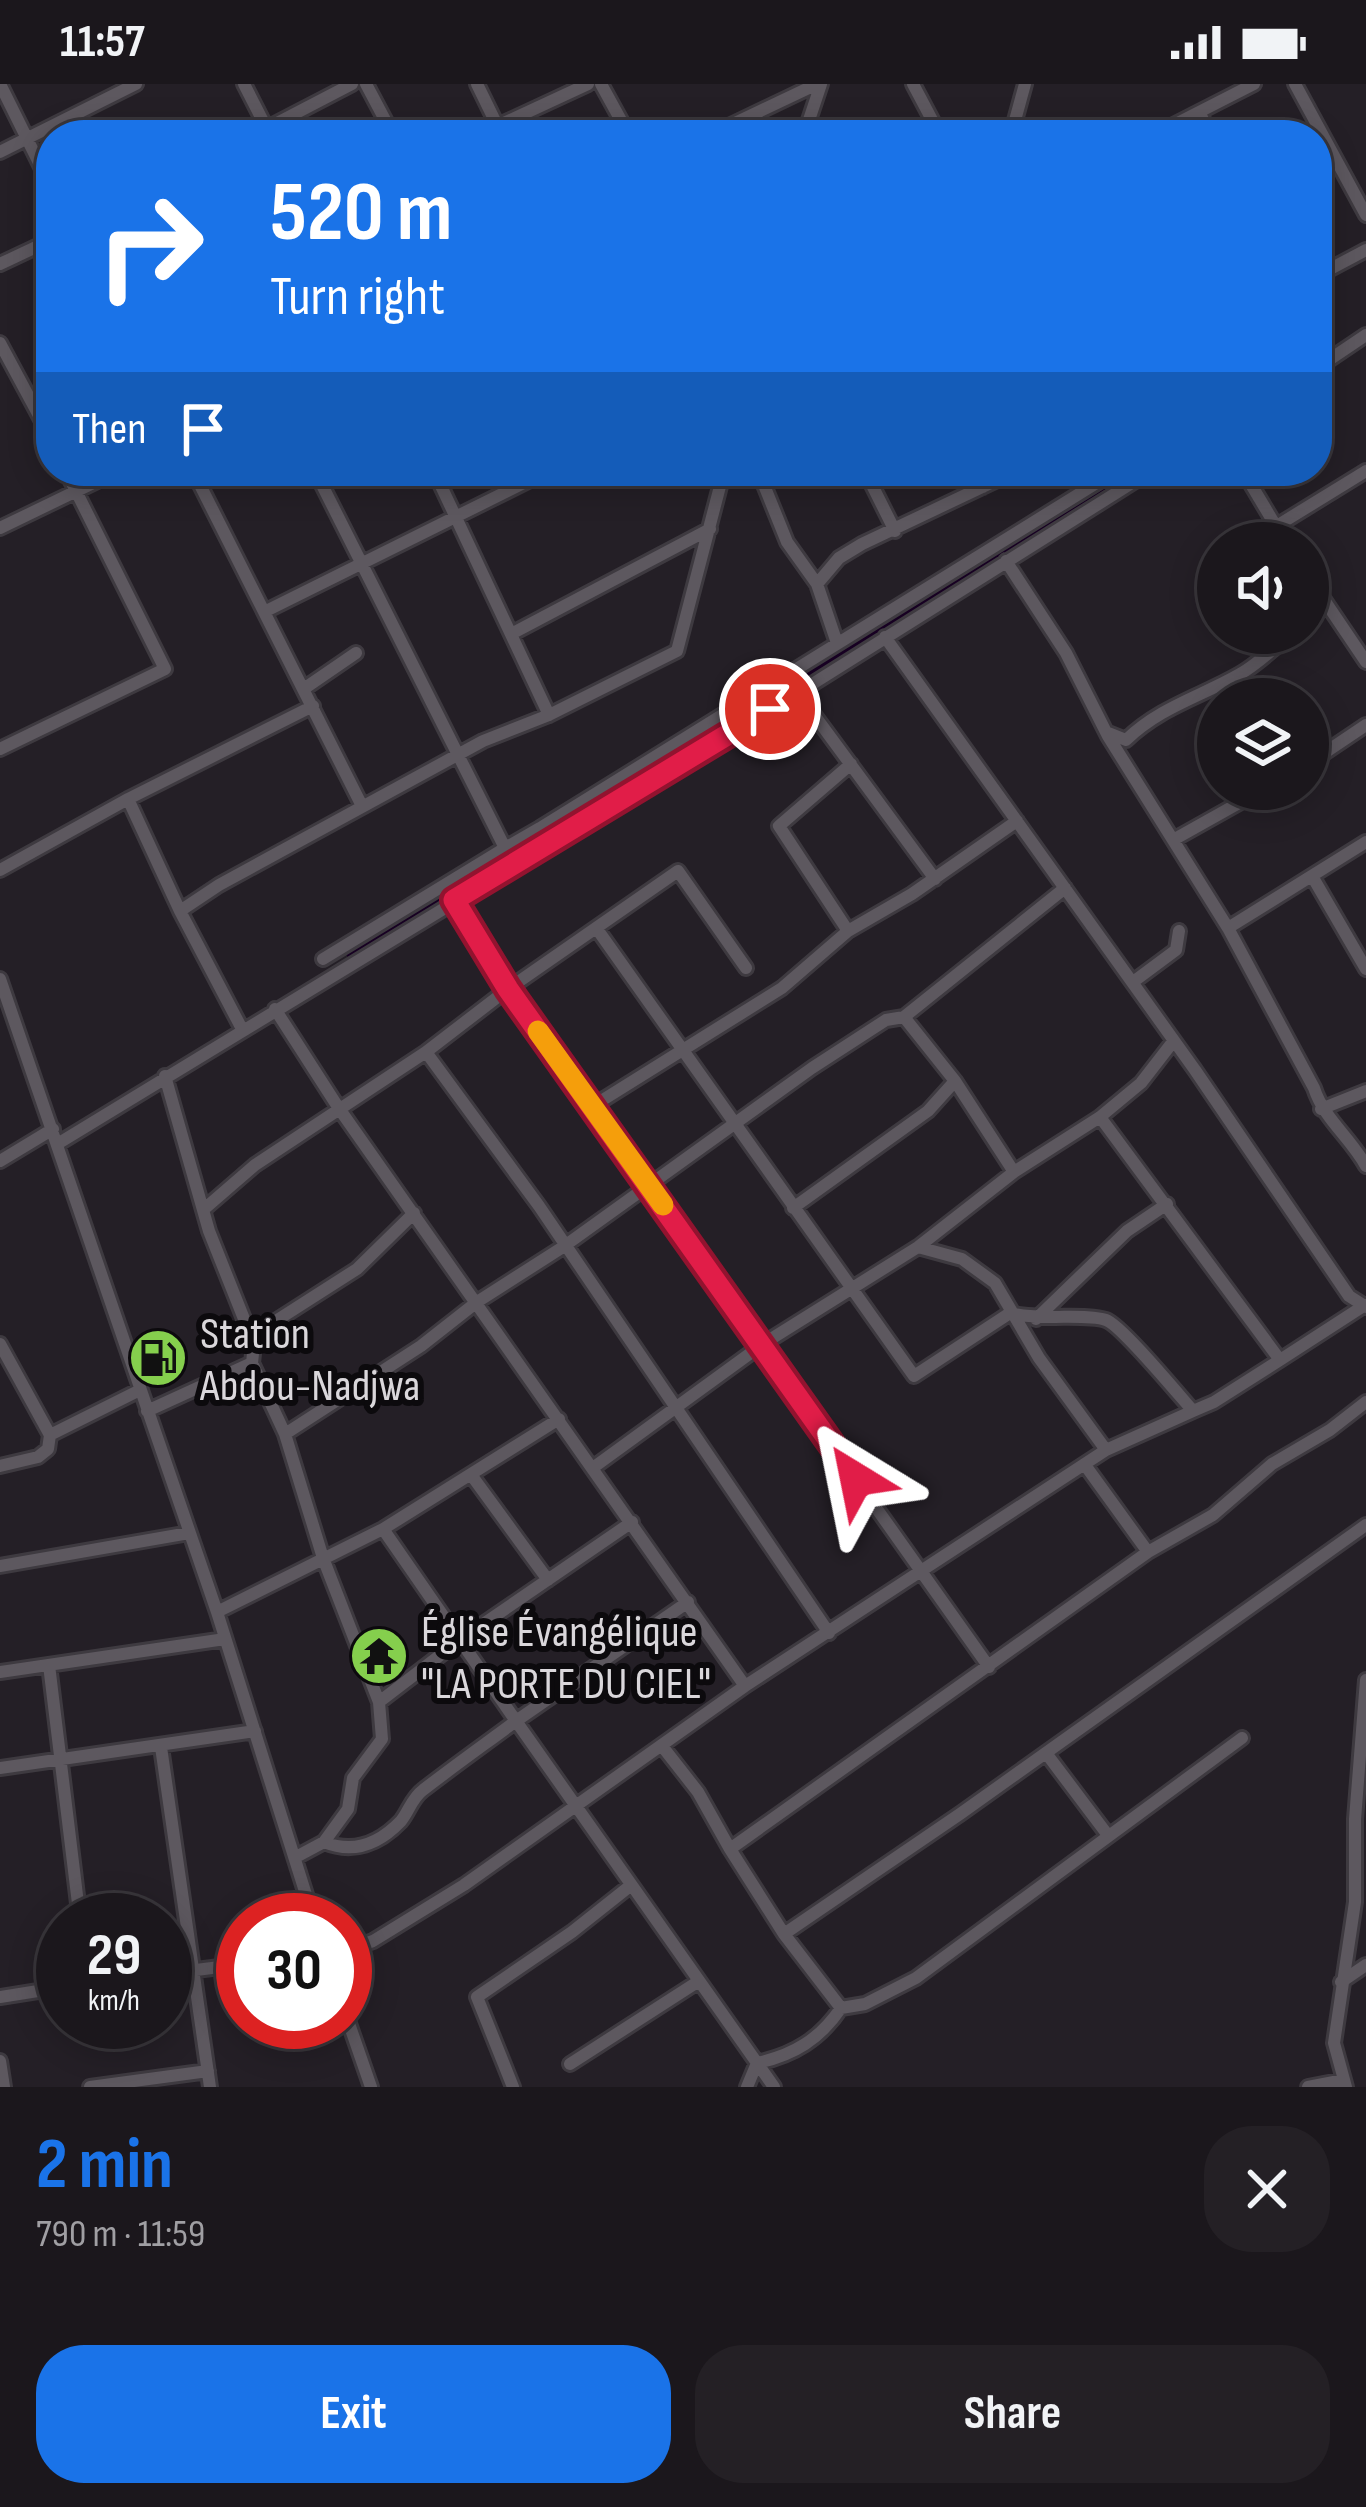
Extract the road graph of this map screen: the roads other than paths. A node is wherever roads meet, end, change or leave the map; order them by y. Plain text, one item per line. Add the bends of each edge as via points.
1 (0, 84) edge
2 (136, 84) edge
3 (244, 84) edge
4 (352, 84) edge
5 (366, 84) edge
6 (476, 84) edge
7 (588, 84) edge
8 (601, 84) edge
9 (819, 84) edge
10 (914, 84) edge
11 (927, 84) edge
12 (1025, 84) edge
13 (1254, 84) edge
14 (1295, 84) edge
15 (923, 102) junction
16 (1199, 112) junction
17 (65, 120) edge
18 (256, 120) edge
19 (283, 120) edge
20 (384, 120) edge
21 (494, 120) edge
22 (508, 120) edge
23 (621, 120) edge
24 (742, 120) edge
25 (808, 120) edge
26 (932, 120) edge
27 (1016, 120) edge
28 (1183, 120) edge
29 (1203, 120) edge
30 (1315, 120) edge
31 (36, 135) edge
32 (28, 139) junction
33 (0, 152) edge
34 (1332, 152) edge
35 (36, 156) edge
36 (1366, 214) edge
37 (36, 246) edge
38 (1366, 250) edge
39 (0, 264) edge
40 (1332, 268) edge
41 (1366, 335) edge
42 (0, 343) edge
43 (1332, 358) edge
44 (36, 410) edge
45 (1366, 471) edge
46 (73, 486) edge
47 (86, 486) edge
48 (201, 486) edge
49 (323, 486) edge
50 (441, 486) edge
51 (517, 486) edge
52 (720, 486) edge
53 (765, 486) edge
54 (872, 486) edge
55 (987, 486) edge
56 (1091, 486) edge
57 (1127, 486) edge
58 (1252, 486) edge
59 (983, 488) joint
60 (75, 491) junction
61 (456, 516) junction
62 (1272, 522) edge
63 (1283, 522) edge
64 (0, 528) edge
65 (710, 529) junction
66 (895, 531) junction
67 (1006, 561) junction
68 (362, 563) junction
69 (817, 584) junction
70 (1329, 607) edge
71 (266, 611) junction
72 (513, 633) junction
73 (885, 637) junction
74 (837, 643) junction
75 (356, 653) dead end
76 (1266, 654) edge
77 (1366, 662) edge
78 (305, 688) junction
79 (797, 693) junction
80 (313, 706) junction
81 (549, 715) junction
82 (1366, 725) edge
83 (1105, 731) junction
84 (0, 749) edge
85 (1329, 750) edge
86 (458, 758) junction
87 (851, 764) junction
88 (128, 799) junction
89 (362, 806) junction
90 (1227, 810) edge
91 (1017, 821) junction
92 (540, 828) junction
93 (1173, 840) junction
94 (1366, 842) edge
95 (549, 843) junction
96 (505, 848) junction
97 (0, 869) edge
98 (1312, 876) junction
99 (935, 879) junction
100 (1065, 888) junction
101 (454, 900) junction
102 (180, 911) junction
103 (1228, 928) junction
104 (597, 929) junction
105 (848, 931) junction
106 (1179, 932) dead end
107 (323, 959) dead end
108 (746, 968) dead end
109 (1366, 969) edge
110 (0, 979) edge
111 (1133, 982) junction
112 (508, 989) junction
113 (275, 1009) junction
114 (904, 1016) junction
115 (242, 1029) junction
116 (1172, 1043) junction
117 (682, 1050) junction
118 (426, 1052) junction
119 (165, 1076) junction
120 (955, 1081) junction
121 (1366, 1091) edge
122 (593, 1106) junction
123 (338, 1107) junction
124 (1321, 1109) junction
125 (1100, 1117) junction
126 (732, 1124) junction
127 (56, 1136) junction
128 (0, 1161) edge
129 (1366, 1166) edge
130 (1014, 1172) junction
131 (648, 1184) junction
132 (1167, 1204) junction
133 (794, 1208) junction
134 (203, 1210) junction
135 (414, 1213) junction
136 (563, 1247) junction
137 (918, 1247) junction
138 (851, 1289) junction
139 (1366, 1290) edge
140 (1349, 1296) junction
141 (477, 1302) junction
142 (1365, 1306) edge
143 (1010, 1313) junction
144 (1035, 1320) junction
145 (0, 1344) edge
146 (254, 1344) junction
147 (763, 1344) junction
148 (1280, 1360) junction
149 (252, 1363) junction
150 (140, 1390) junction
151 (1366, 1402) edge
152 (679, 1408) junction
153 (147, 1411) junction
154 (1193, 1411) junction
155 (559, 1419) junction
156 (285, 1434) junction
157 (50, 1435) junction
158 (1106, 1450) junction
159 (1084, 1465) junction
160 (0, 1466) edge
161 (594, 1467) junction
162 (472, 1476) junction
163 (632, 1522) junction
164 (1366, 1525) edge
165 (383, 1529) junction
166 (189, 1533) junction
167 (1148, 1552) junction
168 (323, 1558) junction
169 (0, 1566) edge
170 (921, 1573) junction
171 (548, 1580) junction
172 (688, 1602) junction
173 (217, 1612) junction
174 (829, 1633) junction
175 (225, 1639) junction
176 (460, 1640) junction
177 (49, 1665) junction
178 (989, 1667) junction
179 (0, 1672) edge
180 (1366, 1680) edge
181 (745, 1687) junction
182 (379, 1702) junction
183 (516, 1721) junction
184 (255, 1731) junction
185 (1242, 1738) dead end
186 (662, 1745) junction
187 (160, 1747) junction
188 (1046, 1754) junction
189 (61, 1761) junction
190 (0, 1768) edge
191 (578, 1807) junction
192 (1107, 1834) junction
193 (323, 1842) junction
194 (730, 1849) junction
195 (296, 1857) junction
196 (630, 1886) junction
197 (77, 1893) edge
198 (306, 1893) edge
199 (784, 1934) junction
200 (372, 1940) edge
201 (1366, 1965) edge
202 (216, 1967) edge
203 (192, 1970) edge
204 (195, 1970) junction
205 (699, 1981) junction
206 (1340, 1983) junction
207 (36, 1991) edge
208 (0, 1997) edge
209 (841, 2008) junction
210 (358, 2049) edge
211 (0, 2061) edge
212 (757, 2063) junction
213 (570, 2064) dead end
214 (208, 2071) junction
215 (1345, 2084) edge
216 (4, 2087) edge
217 (90, 2087) edge
218 (210, 2087) edge
219 (371, 2087) edge
220 (513, 2087) edge
221 (747, 2087) edge
222 (774, 2087) edge
223 (1308, 2087) edge

1 - 32 street
2 - 17 street
3 - 18 street
4 - 19 street
5 - 20 street
6 - 21 street
7 - 22 street
8 - 23 street
9 - 24 street
9 - 25 street
10 - 15 street
11 - 15 street
12 - 27 street
13 - 16 street
14 - 30 street
15 - 26 street
16 - 28 street
16 - 29 street
31 - 32 street
32 - 33 street
32 - 35 street
34 - 36 street
37 - 39 street
38 - 40 street
41 - 43 street
42 - 44 street
45 - 63 street
46 - 60 street
47 - 60 street
48 - 71 street
49 - 68 street
50 - 61 street
51 - 61 street
52 - 65 street
53 - 69 street via 787,542
54 - 66 street
55 - 59 street
56 - 74 street
57 - 67 street
58 - 62 street
59 - 66 street
60 - 64 street
60 - 84 street via 165,669
61 - 68 street
61 - 72 street
65 - 72 street
65 - 81 street via 677,651
66 - 69 street via 839,557
67 - 73 street
67 - 83 street
68 - 71 street
68 - 86 street
69 - 74 street
70 - 77 street
71 - 78 street
72 - 81 street
73 - 79 street
73 - 91 street
74 - 92 street
75 - 78 street
76 - 83 street via 1242,674 1173,704 1126,740
78 - 80 street
79 - 87 street
79 - 95 street
80 - 88 street
80 - 89 street
81 - 86 street
82 - 85 street
83 - 93 street
86 - 89 street
86 - 96 street
87 - 99 street
87 - 105 street via 778,826
88 - 97 street
88 - 102 street
89 - 102 street
90 - 93 street
91 - 99 street
91 - 100 street
92 - 95 street
92 - 96 street
93 - 103 street
94 - 98 street
95 - 101 street
96 - 107 street
98 - 103 street
98 - 109 street
99 - 105 street
100 - 111 street
100 - 114 street
101 - 112 street
101 - 113 street
102 - 115 street
103 - 124 street
104 - 108 street via 678,871
104 - 112 street
104 - 117 street
105 - 117 street via 782,988
106 - 111 street via 1176,950
110 - 127 street
111 - 116 street
112 - 118 street
112 - 122 street
113 - 115 street
113 - 123 street
114 - 120 street
114 - 126 street via 886,1020
115 - 119 street
116 - 125 street
116 - 140 street
117 - 122 street
117 - 126 street
118 - 123 street
118 - 136 street
119 - 127 street
119 - 134 street
120 - 130 street
120 - 133 street via 928,1111
121 - 124 street
122 - 131 street
123 - 134 street
123 - 135 street
124 - 129 street
125 - 130 street
125 - 132 street
126 - 131 street
126 - 133 street
127 - 128 street
127 - 150 street
130 - 137 street
131 - 136 street
131 - 147 street
132 - 144 street via 1127,1231
132 - 148 street
133 - 138 street
134 - 146 street
135 - 141 street
135 - 146 street via 357,1269 271,1324
136 - 141 street
136 - 152 street
137 - 138 street
137 - 143 street via 982,1270
138 - 143 street via 914,1376
138 - 147 street
139 - 140 street
140 - 142 street
141 - 155 street
141 - 156 street
142 - 148 street
143 - 144 street
143 - 158 street
144 - 154 street via 1106,1319
145 - 157 street
146 - 149 street
147 - 152 street
147 - 170 street
148 - 154 street
149 - 153 street
149 - 156 street
150 - 153 street
150 - 157 street
151 - 167 street via 1272,1464 1214,1515
152 - 161 street
152 - 174 street
153 - 166 street
154 - 158 street
155 - 161 street
155 - 162 street
156 - 168 street
157 - 160 street via 38,1457
158 - 159 street
159 - 167 street
159 - 170 street
161 - 163 street
162 - 165 street
162 - 171 street
163 - 171 street
163 - 172 street
164 - 188 street
165 - 168 street
165 - 176 street
166 - 169 street
166 - 173 street
167 - 178 street
168 - 173 street
168 - 182 street
170 - 174 street
170 - 178 street
171 - 176 street
172 - 181 street
172 - 183 street
173 - 175 street
174 - 181 street
175 - 177 street
175 - 184 street
176 - 182 street
176 - 183 street
177 - 179 street
177 - 189 street
178 - 194 street
180 - 206 street via 1355,1902
181 - 186 street
182 - 193 street via 382,1739
183 - 191 street
183 - 193 street via 416,1796 380,1839 355,1849
184 - 187 street
184 - 195 street
185 - 192 street
186 - 191 street
186 - 194 street
187 - 189 street
187 - 204 street
188 - 192 street
188 - 199 street
189 - 190 street
189 - 197 street
191 - 196 street
191 - 200 street
192 - 209 street via 916,1978
193 - 195 street
194 - 199 street
195 - 198 street
196 - 205 street
196 - 220 street via 477,1996
199 - 209 street
201 - 206 street
202 - 204 street
203 - 204 street
204 - 214 street
205 - 212 street
205 - 213 street
206 - 215 street via 1334,2043
207 - 208 street
209 - 212 street via 805,2046
210 - 219 street
211 - 216 street
212 - 221 street
212 - 222 street
214 - 217 street
214 - 218 street
215 - 223 street

